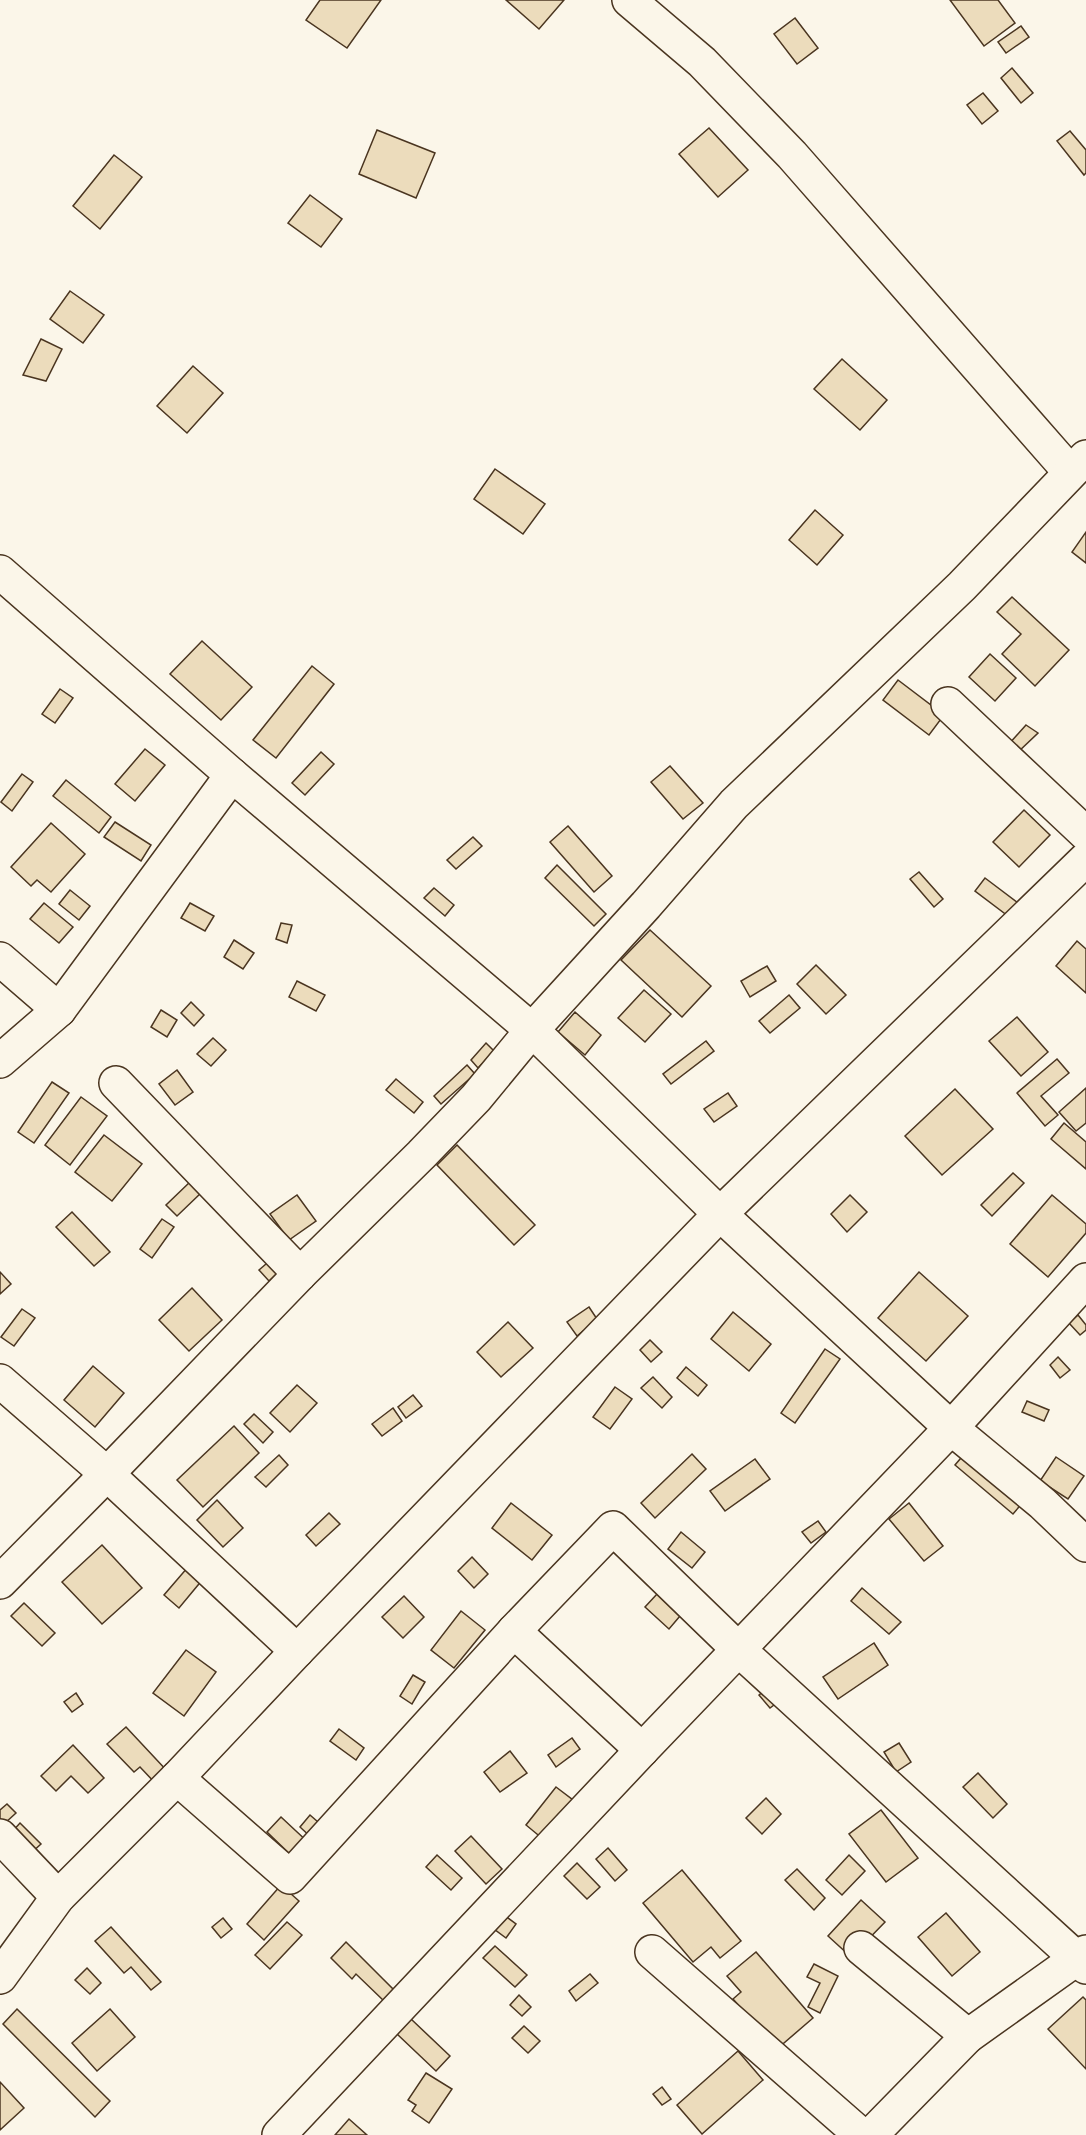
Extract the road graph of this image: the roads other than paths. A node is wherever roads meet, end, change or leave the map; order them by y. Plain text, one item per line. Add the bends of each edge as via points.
1 (629, 0) edge
2 (1078, 464) edge
3 (0, 572) edge
4 (948, 704) dead end
5 (232, 775) junction
6 (1086, 834) edge
7 (1086, 859) edge
8 (0, 959) edge
9 (59, 1010) junction
10 (532, 1030) junction
11 (0, 1061) edge
12 (116, 1083) dead end
13 (720, 1214) junction
14 (300, 1274) junction
15 (1086, 1280) edge
16 (0, 1381) edge
17 (951, 1428) junction
18 (107, 1474) junction
19 (1086, 1545) edge
20 (0, 1582) edge
21 (514, 1631) junction
22 (738, 1649) junction
23 (297, 1651) junction
24 (642, 1750) junction
25 (177, 1778) junction
26 (0, 1836) edge
27 (58, 1898) junction
28 (861, 1948) dead end
29 (652, 1952) dead end
30 (1083, 1959) edge
31 (0, 1977) edge
32 (968, 2036) junction
33 (279, 2135) edge
34 (861, 2135) edge
35 (871, 2135) edge

1 - 2 street via 702,62 792,155
2 - 10 street via 962,586 734,804
3 - 5 street
4 - 6 street
5 - 9 street
5 - 10 street
7 - 13 street
8 - 9 street
9 - 11 street
10 - 13 street
10 - 14 street via 476,1098
12 - 14 street
13 - 17 street
13 - 23 street
14 - 18 street
15 - 17 street
16 - 18 street
17 - 19 street
17 - 22 street
18 - 20 street
18 - 23 street
21 - 22 street via 613,1528
21 - 24 street
21 - 25 street via 290,1877
22 - 24 street
22 - 30 street
23 - 25 street
24 - 33 street
25 - 27 street
26 - 27 street
27 - 31 street
28 - 32 street
29 - 34 street
30 - 32 street
32 - 35 street

